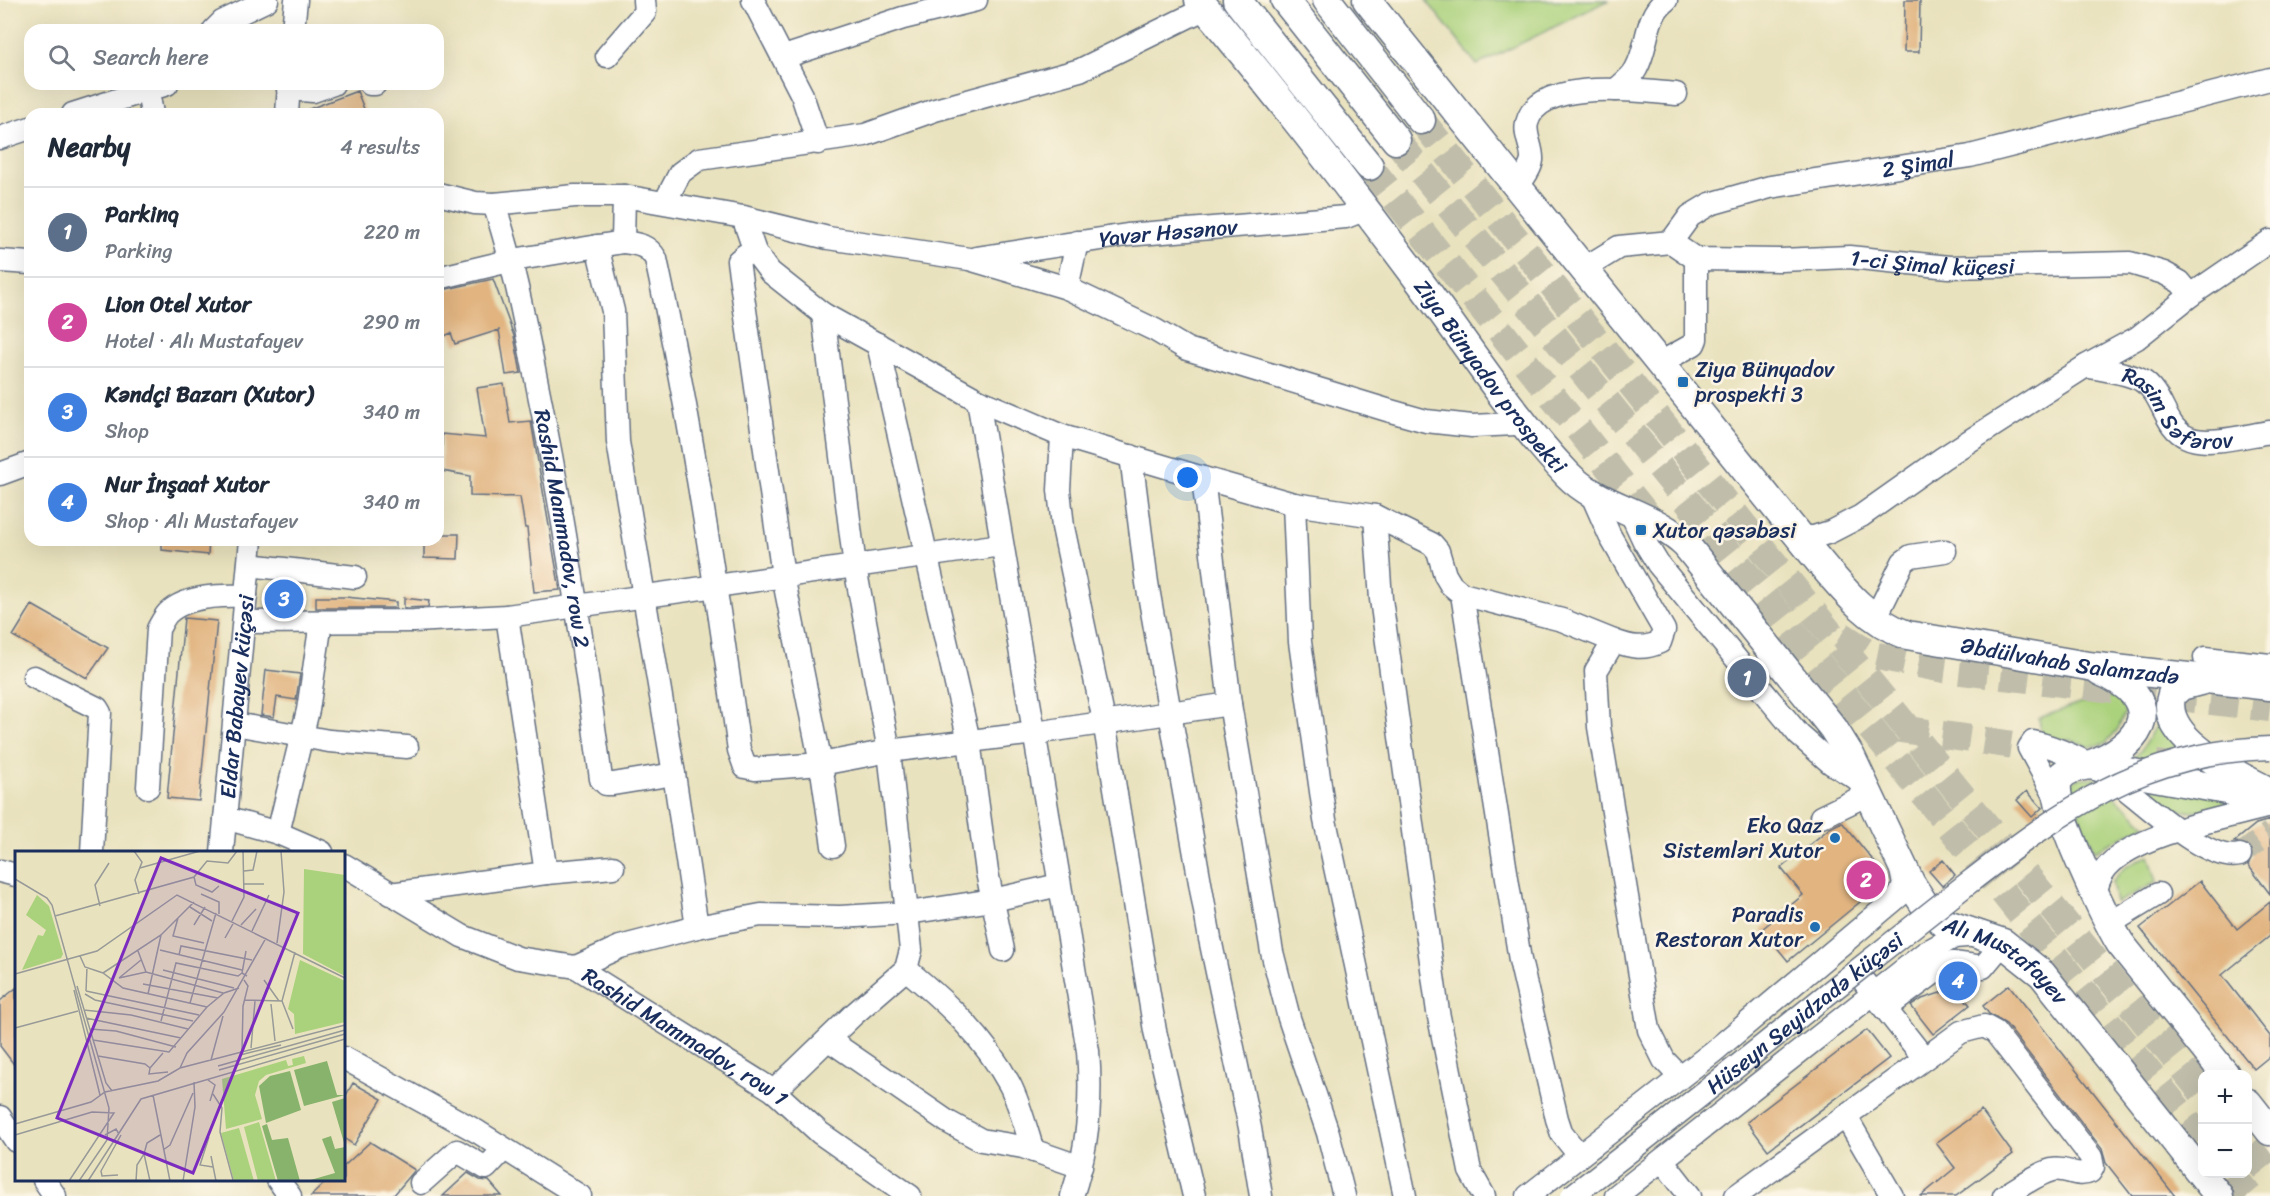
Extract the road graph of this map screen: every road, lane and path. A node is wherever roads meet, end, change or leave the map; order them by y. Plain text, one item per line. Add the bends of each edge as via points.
1 (267, 0) edge
2 (296, 0) edge
3 (644, 0) edge
4 (753, 0) edge
5 (976, 0) edge
6 (1237, 0) edge
7 (1285, 0) edge
8 (1327, 0) edge
9 (1367, 0) edge
10 (1666, 0) edge
11 (1202, 4) edge
12 (220, 24) edge
13 (294, 24) edge
14 (607, 56) dead end
15 (784, 57) junction
16 (2270, 79) edge
17 (151, 90) edge
18 (158, 90) edge
19 (289, 90) edge
20 (1616, 90) junction
21 (1676, 94) dead end
22 (93, 108) edge
23 (153, 108) edge
24 (287, 108) edge
25 (1421, 120) tunnel mouth
26 (24, 130) edge
27 (0, 138) edge
28 (1396, 140) tunnel mouth
29 (818, 144) junction
30 (1369, 166) tunnel mouth
31 (1517, 188) junction
32 (444, 196) edge
33 (624, 196) junction
34 (665, 202) junction
35 (494, 204) junction
36 (1366, 209) junction
37 (743, 217) junction
38 (2270, 241) edge
39 (623, 242) junction
40 (1077, 242) junction
41 (1671, 242) junction
42 (597, 246) junction
43 (755, 252) junction
44 (969, 259) junction
45 (1696, 259) junction
46 (513, 260) junction
47 (0, 261) edge
48 (24, 263) edge
49 (1583, 268) junction
50 (444, 277) edge
51 (1067, 288) junction
52 (2191, 295) junction
53 (823, 314) junction
54 (878, 344) junction
55 (1660, 363) junction
56 (2086, 366) junction
57 (978, 400) junction
58 (1524, 421) junction
59 (2270, 432) edge
60 (1062, 436) junction
61 (1131, 456) junction
62 (24, 465) edge
63 (0, 474) edge
64 (1203, 478) junction
65 (1590, 493) junction
66 (1294, 504) junction
67 (1630, 511) junction
68 (1375, 516) junction
69 (1801, 537) junction
70 (1001, 545) junction
71 (251, 546) edge
72 (1945, 551) dead end
73 (926, 557) junction
74 (249, 566) junction
75 (855, 567) junction
76 (783, 576) junction
77 (355, 577) dead end
78 (716, 587) junction
79 (1462, 594) junction
80 (246, 597) junction
81 (645, 598) junction
82 (578, 607) junction
83 (507, 616) junction
84 (1875, 619) junction
85 (321, 621) junction
86 (244, 622) junction
87 (1614, 641) junction
88 (2270, 665) edge
89 (2088, 666) junction
90 (2207, 668) junction
91 (34, 677) dead end
92 (2270, 686) edge
93 (1230, 704) junction
94 (1818, 709) joint
95 (1171, 712) junction
96 (1104, 721) junction
97 (235, 724) junction
98 (1035, 733) junction
99 (300, 734) junction
100 (969, 741) junction
101 (406, 747) dead end
102 (2270, 748) edge
103 (889, 751) junction
104 (821, 764) junction
105 (2090, 765) junction
106 (674, 774) junction
107 (148, 787) dead end
108 (1864, 787) junction
109 (2270, 792) edge
110 (2270, 798) edge
111 (2059, 804) junction
112 (2270, 806) edge
113 (1821, 817) dead end
114 (225, 818) junction
115 (2179, 830) junction
116 (278, 833) junction
117 (1893, 843) junction
118 (833, 846) dead end
119 (92, 851) edge
120 (222, 851) edge
121 (320, 851) edge
122 (2240, 855) dead end
123 (345, 866) edge
124 (613, 867) dead end
125 (0, 870) edge
126 (546, 873) junction
127 (15, 875) edge
128 (1059, 885) junction
129 (390, 894) junction
130 (2158, 894) dead end
131 (2095, 897) junction
132 (993, 900) junction
133 (908, 913) junction
134 (2109, 924) junction
135 (697, 927) junction
136 (1861, 929) junction
137 (1993, 939) junction
138 (1003, 950) dead end
139 (576, 967) junction
140 (906, 969) junction
141 (1879, 1002) junction
142 (829, 1040) junction
143 (1713, 1052) junction
144 (1924, 1058) junction
145 (345, 1059) edge
146 (2222, 1070) edge
147 (1680, 1077) junction
148 (774, 1091) junction
149 (1748, 1093) junction
150 (2252, 1109) edge
151 (0, 1117) edge
152 (1846, 1117) junction
153 (2270, 1131) edge
154 (15, 1140) edge
155 (504, 1149) junction
156 (1033, 1150) junction
157 (1579, 1155) junction
158 (1662, 1160) junction
159 (1081, 1167) junction
160 (45, 1181) edge
161 (280, 1181) edge
162 (421, 1184) dead end
163 (56, 1196) edge
164 (291, 1196) edge
165 (580, 1196) edge
166 (910, 1196) edge
167 (1072, 1196) edge
168 (1194, 1196) edge
169 (1261, 1196) edge
170 (1344, 1196) edge
171 (1405, 1196) edge
172 (1484, 1196) edge
173 (1528, 1196) edge
174 (1572, 1196) edge
175 (1616, 1196) edge
176 (1690, 1196) edge
177 (1736, 1196) edge
178 (1892, 1196) edge
179 (2004, 1196) edge
180 (2219, 1196) edge

1 - 12 street
2 - 13 street
3 - 14 street via 645,12
4 - 15 street
5 - 15 street via 903,18
6 - 30 main road
7 - 28 main road
8 - 25 main road
9 - 31 main road
10 - 20 street via 1651,18 1636,71
11 - 29 street via 1080,70 935,110 865,135
11 - 36 main road, Ziya Bünyadov prospekti
15 - 29 street
16 - 41 street, 2 Şimal via 1970,156 1770,187 1700,210 1690,216
17 - 22 street
18 - 23 street
19 - 24 street
20 - 21 street
20 - 31 street via 1561,94 1535,106 1526,126 1532,164
26 - 27 street
29 - 34 street via 699,159 680,173
31 - 49 main road
32 - 35 street
33 - 34 street
33 - 35 street via 575,196
33 - 39 street
34 - 37 street
35 - 46 street, Rashid Mammadov, row 2
36 - 40 street, Yavər Həsənov via 1346,217
36 - 58 main road, Ziya Bünyadov prospekti
37 - 43 street
37 - 44 street via 828,238
38 - 52 street
39 - 42 street
39 - 78 street via 641,244 657,259 683,385
40 - 44 street, Yavər Həsənov
40 - 51 street
41 - 45 street
41 - 49 street via 1619,247
42 - 46 street
42 - 81 street via 613,311 618,442
43 - 53 street via 770,272
43 - 76 street via 738,261
44 - 51 street
45 - 52 street, 1-ci Şimal küçesi via 1849,256 1949,267 2130,263 2164,273 2180,282
45 - 55 street via 1696,339 1694,344
46 - 50 street
46 - 82 street, Rashid Mammadov, row 2
47 - 48 street
49 - 55 main road
51 - 58 street via 1187,349 1377,407 1426,421 1472,426
52 - 56 street via 2137,338
53 - 54 street
53 - 75 street
54 - 57 street
54 - 73 street
55 - 69 main road
56 - 59 street, Rasim Səfərov via 2140,380 2157,394 2173,425 2186,437 2203,441
56 - 69 street via 1861,516 1814,537
57 - 60 street
57 - 70 street
58 - 65 main road, Ziya Bünyadov prospekti via 1565,472
60 - 61 street
60 - 96 street via 1059,490 1063,527
61 - 64 street
61 - 95 street
62 - 63 street
64 - 66 street
64 - 93 street
65 - 67 main road, Ziya Bünyadov prospekti
65 - 87 street via 1664,630 1660,642 1653,646 1636,648
66 - 68 street
66 - 171 street via 1300,642 1325,820
67 - 94 main road, Ziya Bünyadov prospekti via 1672,532 1686,545
67 - 108 street via 1658,564 1799,735
68 - 79 street via 1432,544 1448,580
68 - 172 street via 1381,599 1438,1012 1470,1171
69 - 84 main road, Əbdülvahab Salamzadə via 1846,592
70 - 73 street
70 - 98 street
71 - 74 street, Eldar Babayev küçəsi
72 - 84 street via 1911,556 1903,562
73 - 75 street
73 - 100 street
74 - 77 street
74 - 80 street, Eldar Babayev küçəsi
75 - 76 street
75 - 103 street
76 - 78 street
76 - 104 street
78 - 81 street
78 - 104 street via 742,763 754,769
79 - 87 street via 1562,620
79 - 157 street via 1520,960 1557,1119
80 - 86 street, Eldar Babayev küçəsi
80 - 107 street via 212,597 183,604 168,613 158,629
81 - 82 street
81 - 106 street
82 - 83 street
82 - 106 street, Rashid Mammadov, row 2 via 600,779 613,784
83 - 85 street
83 - 126 street
84 - 89 main road, Əbdülvahab Salamzadə via 1907,635
85 - 86 street
85 - 99 street via 308,710
86 - 97 street, Eldar Babayev küçəsi
87 - 147 street via 1596,671 1599,727 1649,1030 1664,1060
88 - 90 street
89 - 90 main road, Əbdülvahab Salamzadə
89 - 105 main road via 2127,684 2139,699 2142,714 2129,743 2114,755
90 - 92 main road, Əbdülvahab Salamzadə
90 - 109 main road via 2176,689 2169,701 2173,718 2201,751
91 - 119 street via 100,713
93 - 95 street
93 - 170 street via 1272,952
94 - 108 main road, Alı Mustafayev via 1841,740
95 - 96 street
95 - 169 street via 1210,939
96 - 98 street
96 - 168 street via 1155,1031
97 - 99 street
97 - 114 street, Eldar Babayev küçəsi
98 - 100 street
98 - 128 street
99 - 101 street via 329,741
99 - 116 street
100 - 103 street
100 - 132 street
102 - 174 street, Hüseyn Seyidzadə küçəsi, bridge via 2192,758 2130,778 2059,815
103 - 104 street
103 - 133 street
104 - 118 street
105 - 110 main road
105 - 111 main road via 2068,770 2058,779
105 - 111 street via 2037,743 2030,744
105 - 115 street
106 - 135 street
108 - 113 street
108 - 117 main road, Alı Mustafayev
111 - 131 main road
112 - 115 street
114 - 116 street
114 - 120 street, Eldar Babayev küçəsi
115 - 122 street via 2212,851 2232,857
115 - 131 street via 2143,843 2108,866 2097,884
116 - 121 street
117 - 136 street via 1903,890
117 - 137 main road, Alı Mustafayev via 1911,884 1928,910 1944,923
123 - 129 street, Rashid Mammadov, row 1
124 - 126 street
125 - 127 street
126 - 129 street
128 - 132 street
128 - 159 street via 1088,1051 1091,1092
129 - 139 street, Rashid Mammadov, row 1 via 471,939 518,958
130 - 134 street
131 - 134 main road
132 - 133 street
132 - 138 street
133 - 135 street via 840,917 761,915
133 - 140 street via 911,950
134 - 146 main road
135 - 139 street via 620,947
136 - 141 street via 1847,946 1847,957
136 - 143 street
137 - 141 street via 1965,936 1944,941
137 - 141 street via 1983,967 1950,963
137 - 180 main road, Alı Mustafayev via 2025,959 2052,985
139 - 148 street, Rashid Mammadov, row 1
140 - 142 street
140 - 156 street via 950,1005 982,1039 1011,1087
141 - 144 street
141 - 149 street
142 - 148 street
142 - 156 street via 948,1122 981,1140
143 - 147 street
143 - 149 street via 1741,1037 1763,1049 1769,1062 1766,1075
144 - 152 street
144 - 179 street via 1961,1032 1991,1028 2091,1157 2091,1172 2048,1172
145 - 155 street
147 - 157 street
148 - 166 street, Rashid Mammadov, row 1 via 820,1133
149 - 158 street
150 - 153 main road
151 - 154 street
152 - 177 street
152 - 178 street
155 - 162 street via 486,1168 458,1151
155 - 165 street
156 - 159 street
157 - 173 street
158 - 175 street
158 - 176 street
159 - 167 street
160 - 163 street
161 - 164 street

